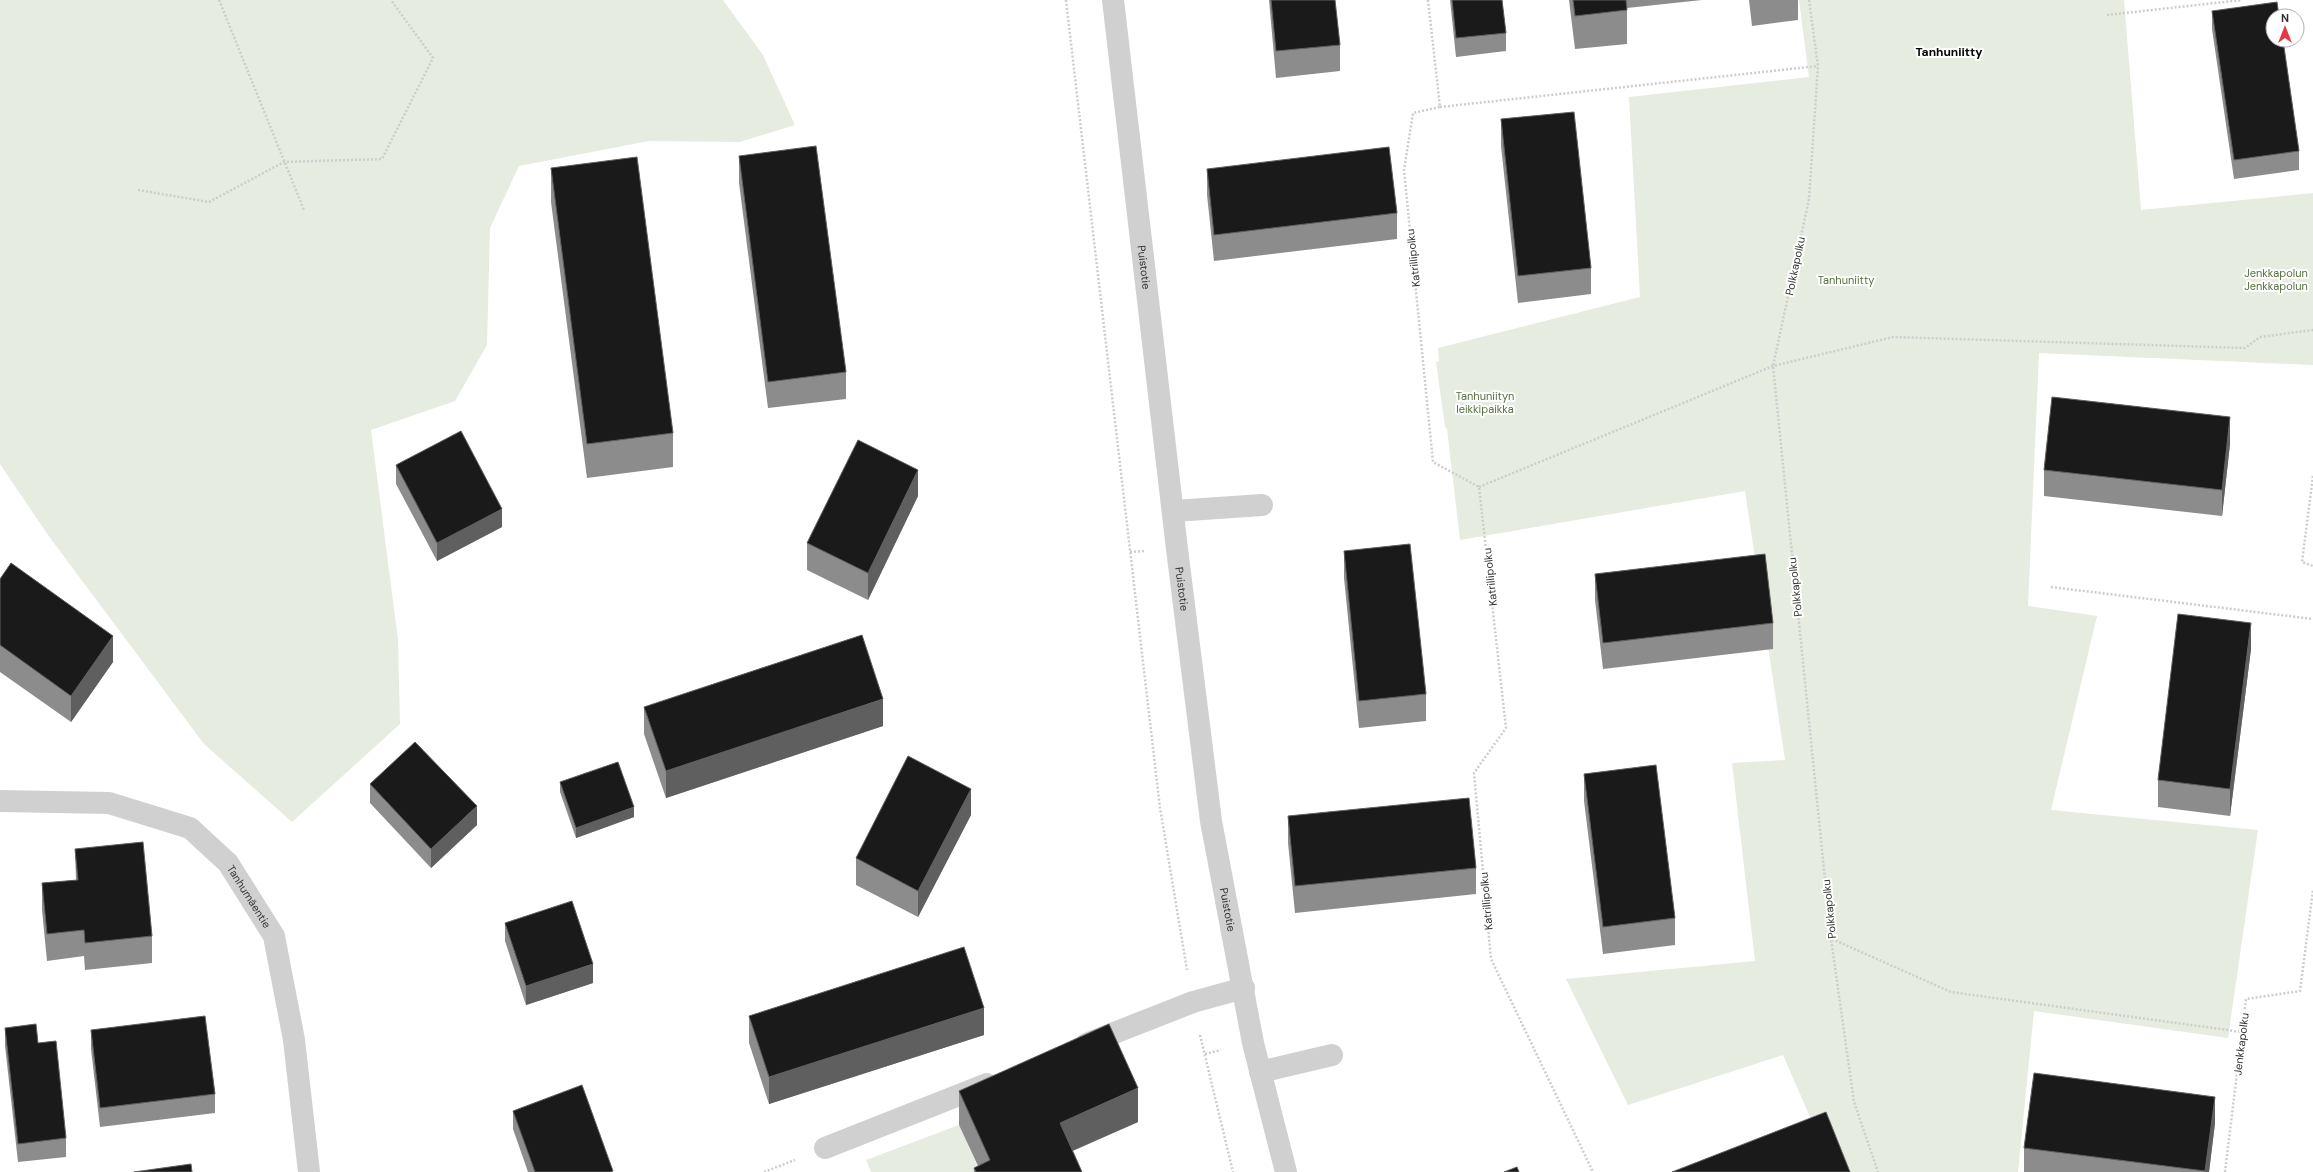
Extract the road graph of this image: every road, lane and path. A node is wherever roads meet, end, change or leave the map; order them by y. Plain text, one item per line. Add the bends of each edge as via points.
1 (219, 0) edge
2 (391, 0) edge
3 (1066, 0) edge
4 (1114, 0) edge
5 (1428, 0) edge
6 (1809, 0) edge
7 (2242, 0) edge
8 (2107, 15) dead end
9 (1818, 66) junction
10 (1440, 107) junction
11 (284, 162) junction
12 (138, 190) dead end
13 (304, 210) dead end
14 (2313, 330) edge
15 (1773, 366) junction
16 (2313, 476) edge
17 (1479, 487) junction
18 (1262, 505) dead end
19 (1174, 512) junction
20 (2313, 566) edge
21 (2051, 587) dead end
22 (2313, 619) edge
23 (0, 801) edge
24 (2313, 890) edge
25 (1832, 939) junction
26 (1244, 988) junction
27 (1193, 1002) junction
28 (2242, 1032) junction
29 (1068, 1052) edge
30 (1332, 1055) dead end
31 (1260, 1072) junction
32 (1009, 1075) edge
33 (825, 1148) dead end
34 (309, 1172) edge
35 (1233, 1172) edge
36 (1286, 1172) edge
37 (1593, 1172) edge
38 (1878, 1172) edge
39 (2225, 1172) edge

1 - 11 path
2 - 11 path via 433,58 382,160
3 - 27 path via 1160,808
4 - 19 street, Puistotie
5 - 10 path
6 - 9 path, Polkkapolku
7 - 8 path
9 - 10 path
9 - 15 path, Polkkapolku via 1809,199
10 - 17 path, Katrillipolku via 1413,113 1404,170 1434,462
11 - 12 path via 209,202
11 - 13 path
14 - 15 path via 2260,336 2245,348 1893,337
15 - 17 path
15 - 25 path, Polkkapolku
16 - 20 path via 2302,562
17 - 37 path, Katrillipolku via 1506,728 1474,773 1491,959
18 - 19 street
19 - 26 street, Puistotie via 1211,822
21 - 22 path
23 - 34 street, Tanhumäentie via 109,803 190,828 228,863 274,936 294,1040
24 - 28 path, Jenkkapolku via 2300,991 2246,998
25 - 28 path via 1951,992
25 - 38 path, Polkkapolku via 1854,1102
26 - 27 street
26 - 31 street, Puistotie
27 - 29 street
27 - 35 path
28 - 39 path, Jenkkapolku
30 - 31 street
31 - 36 street, Puistotie
32 - 33 street

